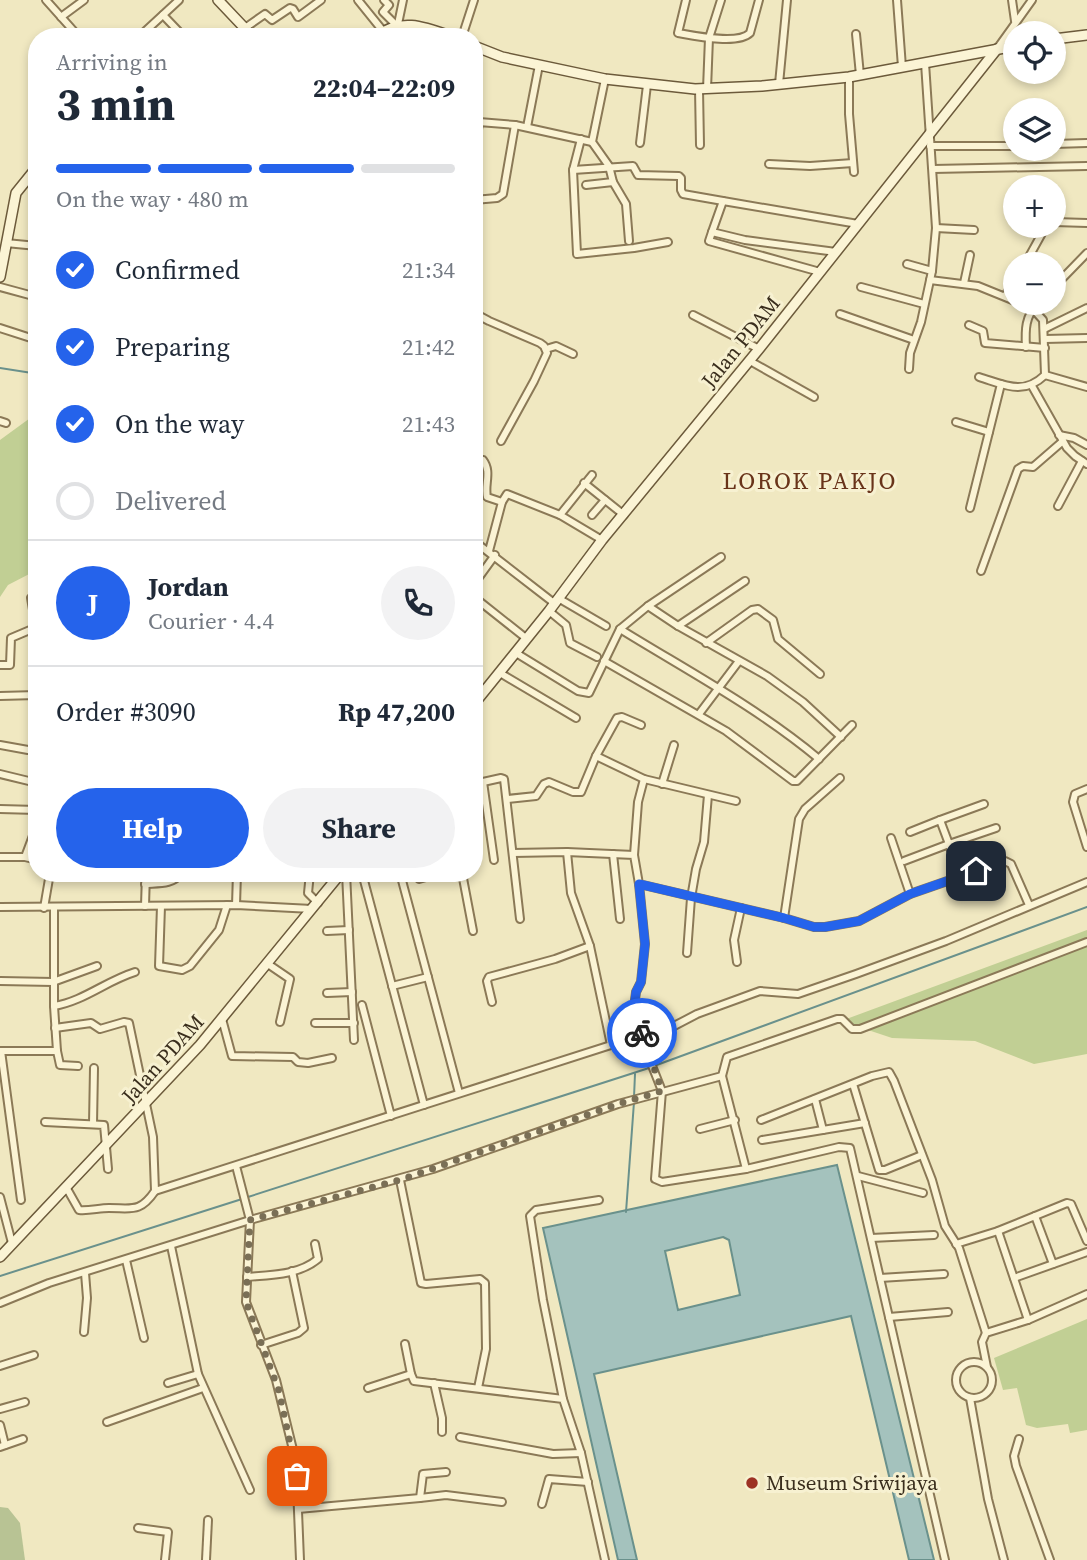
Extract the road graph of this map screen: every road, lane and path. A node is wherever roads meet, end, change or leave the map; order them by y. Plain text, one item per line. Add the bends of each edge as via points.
1 (46, 0) edge
2 (84, 0) edge
3 (180, 0) edge
4 (218, 0) edge
5 (321, 0) edge
6 (358, 0) edge
7 (384, 0) edge
8 (403, 0) edge
9 (474, 0) edge
10 (686, 0) edge
11 (720, 0) edge
12 (759, 0) edge
13 (788, 0) edge
14 (897, 0) edge
15 (1012, 0) edge
16 (1032, 0) edge
17 (163, 15) junction
18 (61, 18) junction
19 (1015, 21) edge
20 (1016, 21) edge
21 (397, 25) junction
22 (70, 28) edge
23 (149, 28) edge
24 (175, 28) edge
25 (245, 28) joint
26 (375, 28) edge
27 (391, 28) edge
28 (425, 28) edge
29 (465, 28) edge
30 (856, 34) dead end
31 (1087, 35) edge
32 (709, 38) junction
33 (1066, 38) edge
34 (1003, 39) edge
35 (1003, 48) edge
36 (996, 49) junction
37 (483, 50) edge
38 (925, 63) junction
39 (539, 65) junction
40 (902, 67) junction
41 (860, 75) junction
42 (849, 78) junction
43 (605, 79) junction
44 (779, 84) junction
45 (647, 85) junction
46 (703, 89) junction
47 (483, 122) edge
48 (515, 125) junction
49 (527, 127) junction
50 (929, 133) junction
51 (581, 139) junction
52 (592, 142) junction
53 (640, 143) dead end
54 (1087, 143) edge
55 (1066, 144) edge
56 (700, 145) dead end
57 (930, 146) junction
58 (1003, 146) edge
59 (853, 163) junction
60 (769, 164) dead end
61 (609, 166) junction
62 (1087, 166) edge
63 (933, 169) junction
64 (573, 170) junction
65 (854, 172) dead end
66 (28, 178) edge
67 (613, 182) junction
68 (586, 185) dead end
69 (483, 199) edge
70 (723, 201) junction
71 (1066, 222) edge
72 (1087, 223) edge
73 (858, 224) junction
74 (936, 228) junction
75 (974, 230) dead end
76 (712, 232) junction
77 (629, 241) dead end
78 (668, 242) dead end
79 (6, 243) junction
80 (28, 245) edge
81 (836, 252) junction
82 (1087, 253) edge
83 (970, 255) dead end
84 (907, 264) dead end
85 (932, 271) junction
86 (820, 272) junction
87 (1066, 274) edge
88 (0, 276) edge
89 (930, 280) junction
90 (964, 283) junction
91 (0, 287) edge
92 (861, 287) dead end
93 (28, 295) edge
94 (1003, 295) edge
95 (924, 304) junction
96 (1087, 307) edge
97 (840, 314) dead end
98 (1030, 315) edge
99 (1040, 315) edge
100 (693, 316) dead end
101 (483, 318) edge
102 (969, 325) dead end
103 (0, 328) edge
104 (1044, 329) junction
105 (28, 337) edge
106 (1087, 338) edge
107 (1045, 339) junction
108 (914, 340) junction
109 (1026, 347) junction
110 (1045, 348) junction
111 (546, 349) junction
112 (759, 349) junction
113 (573, 354) dead end
114 (750, 361) junction
115 (909, 369) dead end
116 (1045, 375) junction
117 (979, 377) dead end
118 (1001, 384) junction
119 (1032, 386) junction
120 (1087, 387) edge
121 (814, 397) dead end
122 (956, 422) dead end
123 (989, 432) junction
124 (1061, 438) junction
125 (501, 441) dead end
126 (1087, 445) edge
127 (483, 460) edge
128 (1084, 463) edge
129 (592, 475) dead end
130 (584, 482) junction
131 (605, 500) junction
132 (502, 502) junction
133 (1058, 506) dead end
134 (970, 508) dead end
135 (560, 515) junction
136 (592, 515) dead end
137 (624, 515) junction
138 (602, 540) junction
139 (483, 547) edge
140 (492, 553) junction
141 (721, 557) dead end
142 (483, 568) edge
143 (981, 570) dead end
144 (745, 581) dead end
145 (483, 604) edge
146 (554, 604) junction
147 (648, 606) junction
148 (606, 626) dead end
149 (678, 626) junction
150 (620, 629) junction
151 (28, 631) edge
152 (527, 639) junction
153 (706, 643) junction
154 (516, 653) junction
155 (601, 659) junction
156 (739, 661) junction
157 (0, 665) edge
158 (500, 673) junction
159 (820, 674) dead end
160 (718, 688) junction
161 (483, 692) edge
162 (28, 695) edge
163 (0, 696) edge
164 (699, 714) junction
165 (576, 718) dead end
166 (641, 725) dead end
167 (852, 725) dead end
168 (841, 737) junction
169 (0, 745) edge
170 (674, 745) dead end
171 (28, 750) dead end
172 (597, 756) junction
173 (819, 759) junction
174 (0, 774) edge
175 (840, 778) dead end
176 (644, 779) junction
177 (28, 781) edge
178 (483, 782) joint
179 (662, 784) junction
180 (1087, 789) edge
181 (708, 795) junction
182 (507, 799) junction
183 (736, 801) dead end
184 (984, 804) dead end
185 (0, 809) edge
186 (28, 810) edge
187 (940, 820) junction
188 (996, 828) dead end
189 (911, 832) dead end
190 (891, 838) dead end
191 (950, 844) junction
192 (1087, 847) edge
193 (28, 849) edge
194 (567, 852) junction
195 (513, 853) junction
196 (613, 854) junction
197 (634, 855) junction
198 (0, 857) edge
199 (25, 857) junction
200 (28, 858) edge
201 (494, 860) dead end
202 (904, 861) dead end
203 (960, 876) junction
204 (48, 882) edge
205 (168, 882) edge
206 (237, 882) edge
207 (309, 882) edge
208 (335, 882) edge
209 (344, 882) edge
210 (364, 882) edge
211 (402, 882) edge
212 (463, 882) edge
213 (1087, 882) edge
214 (145, 884) joint
215 (639, 884) junction
216 (910, 894) junction
217 (691, 898) junction
218 (1032, 904) junction
219 (227, 905) junction
220 (236, 905) junction
221 (145, 906) junction
222 (161, 906) junction
223 (315, 906) junction
224 (0, 907) edge
225 (44, 908) junction
226 (54, 908) junction
227 (741, 908) junction
228 (784, 918) junction
229 (520, 919) dead end
230 (620, 919) dead end
231 (349, 930) junction
232 (327, 931) dead end
233 (473, 931) dead end
234 (1087, 942) edge
235 (590, 946) junction
236 (687, 953) dead end
237 (737, 962) dead end
238 (268, 964) junction
239 (97, 966) dead end
240 (135, 972) dead end
241 (428, 977) junction
242 (0, 981) edge
243 (53, 982) junction
244 (392, 986) junction
245 (352, 992) junction
246 (327, 993) dead end
247 (492, 1002) dead end
248 (362, 1005) dead end
249 (54, 1006) junction
250 (222, 1019) junction
251 (280, 1022) dead end
252 (315, 1023) dead end
253 (354, 1023) junction
254 (55, 1028) junction
255 (354, 1040) dead end
256 (611, 1045) junction
257 (645, 1046) junction
258 (1, 1051) edge
259 (57, 1051) junction
260 (332, 1058) dead end
261 (78, 1066) dead end
262 (94, 1068) dead end
263 (722, 1076) junction
264 (853, 1084) junction
265 (660, 1089) junction
266 (459, 1093) junction
267 (816, 1099) junction
268 (424, 1105) junction
269 (145, 1106) junction
270 (391, 1116) junction
271 (734, 1120) junction
272 (761, 1120) dead end
273 (46, 1122) dead end
274 (93, 1124) junction
275 (865, 1124) junction
276 (700, 1129) dead end
277 (823, 1130) junction
278 (762, 1140) dead end
279 (106, 1148) junction
280 (922, 1155) junction
281 (236, 1166) junction
282 (108, 1169) dead end
283 (746, 1169) junction
284 (858, 1176) junction
285 (400, 1180) junction
286 (66, 1187) junction
287 (155, 1191) junction
288 (923, 1193) dead end
289 (0, 1197) edge
290 (21, 1200) dead end
291 (599, 1200) dead end
292 (1035, 1216) junction
293 (250, 1220) junction
294 (998, 1231) junction
295 (934, 1235) dead end
296 (872, 1238) junction
297 (1087, 1241) edge
298 (12, 1243) junction
299 (315, 1244) dead end
300 (956, 1244) junction
301 (171, 1246) junction
302 (1087, 1252) edge
303 (0, 1257) edge
304 (126, 1260) junction
305 (1053, 1264) junction
306 (292, 1271) junction
307 (85, 1273) junction
308 (944, 1275) dead end
309 (247, 1277) junction
310 (880, 1278) junction
311 (1014, 1278) junction
312 (1087, 1294) edge
313 (0, 1303) edge
314 (948, 1312) dead end
315 (889, 1317) junction
316 (1028, 1320) junction
317 (84, 1332) dead end
318 (986, 1333) junction
319 (144, 1338) dead end
320 (405, 1344) dead end
321 (261, 1345) junction
322 (34, 1355) dead end
323 (0, 1366) edge
324 (987, 1367) junction
325 (198, 1374) junction
326 (411, 1374) junction
327 (168, 1383) dead end
328 (435, 1383) junction
329 (203, 1388) junction
330 (368, 1388) dead end
331 (478, 1388) junction
332 (970, 1398) junction
333 (563, 1399) junction
334 (25, 1402) dead end
335 (0, 1409) edge
336 (107, 1422) dead end
337 (0, 1424) edge
338 (442, 1432) dead end
339 (460, 1437) dead end
340 (23, 1439) dead end
341 (1019, 1439) dead end
342 (3, 1446) edge
343 (581, 1453) junction
344 (446, 1472) dead end
345 (589, 1482) junction
346 (250, 1490) dead end
347 (420, 1498) junction
348 (502, 1502) dead end
349 (542, 1504) dead end
350 (298, 1509) junction
351 (208, 1520) dead end
352 (138, 1528) dead end
353 (165, 1560) edge
354 (206, 1560) edge
355 (300, 1560) edge
356 (605, 1560) edge
357 (945, 1560) edge
358 (1004, 1560) edge
359 (1050, 1560) edge

1 - 18 street
2 - 18 street
3 - 17 street
4 - 25 street
5 - 25 street via 298,17 289,8 272,20 265,14
6 - 26 street
7 - 21 street via 389,5 383,12
8 - 21 street
9 - 29 street
10 - 32 street via 678,33
11 - 32 street
12 - 32 street via 748,36
13 - 44 street
14 - 40 street
15 - 19 street
16 - 20 street, Jalan PDAM
17 - 23 street
17 - 24 street
18 - 22 street
21 - 27 street
21 - 28 street
30 - 41 street
31 - 33 street
32 - 46 street
34 - 36 street, Jalan PDAM
35 - 36 street
36 - 38 street
36 - 50 street, Jalan PDAM
37 - 39 street
38 - 40 street
38 - 50 street
39 - 43 street
39 - 49 street
40 - 41 street
41 - 42 street
42 - 44 street
42 - 59 street
43 - 45 street
43 - 52 street
44 - 46 street
45 - 46 street
45 - 53 street
46 - 56 street
47 - 48 street
48 - 49 street
48 - 69 street via 503,194
49 - 51 street
50 - 57 street
50 - 73 street, Jalan PDAM
51 - 52 street
51 - 64 street
52 - 61 street
54 - 55 street
57 - 58 street
57 - 63 street
59 - 60 street
59 - 65 street
61 - 64 street
61 - 67 street
61 - 70 street via 633,166 638,175 679,176 683,194
62 - 63 street
63 - 74 street
64 - 78 street via 577,254
66 - 79 street via 16,193
67 - 68 street
67 - 77 street via 626,204
70 - 73 street
70 - 76 street
71 - 72 street
73 - 81 street, Jalan PDAM
74 - 75 street
74 - 85 street
76 - 81 street
76 - 86 street via 709,241
79 - 80 street
79 - 88 street
81 - 86 street, Jalan PDAM
82 - 87 street
83 - 90 street
84 - 85 street
85 - 89 street
86 - 112 street, Jalan PDAM
89 - 90 street
89 - 95 street
90 - 94 street
91 - 93 street
92 - 95 street
95 - 108 street
96 - 104 street
97 - 108 street
98 - 109 street via 1025,326
99 - 104 street
100 - 112 street
101 - 111 street
102 - 109 street via 984,331 985,343
103 - 105 street
104 - 107 street
106 - 107 street
107 - 110 street
108 - 115 street
109 - 110 street
110 - 116 street
111 - 113 street via 556,346
111 - 125 street
112 - 114 street, Jalan PDAM
114 - 121 street
114 - 137 street, Jalan PDAM
116 - 119 street
116 - 120 street
117 - 118 street
118 - 119 street
118 - 123 street
119 - 124 street
122 - 123 street
123 - 134 street
124 - 126 street
124 - 128 street
124 - 143 street via 1033,467 1018,469
127 - 132 street via 487,497
128 - 133 street
129 - 130 street
130 - 131 street
130 - 135 street
131 - 136 street
131 - 137 street
132 - 135 street via 507,494
132 - 140 street
135 - 138 street
137 - 138 street, Jalan PDAM
138 - 146 street, Jalan PDAM
139 - 140 street
140 - 142 street
140 - 146 street
141 - 147 street
144 - 149 street
145 - 152 street
146 - 148 street
146 - 152 street, Jalan PDAM
146 - 155 street via 570,643
147 - 149 street
147 - 150 street
149 - 153 street
150 - 155 street
150 - 160 street
151 - 157 street via 11,638 10,665
152 - 154 street, Jalan PDAM
153 - 156 street
153 - 159 street via 758,609 772,620 778,639
154 - 155 street via 585,694
154 - 158 street, Jalan PDAM
155 - 164 street
156 - 160 street
156 - 168 street via 803,702
158 - 161 street, Jalan PDAM
158 - 165 street
160 - 164 street
160 - 173 street
162 - 163 street
164 - 173 street via 793,781
166 - 172 street via 617,718
167 - 168 street
168 - 173 street
169 - 171 street
170 - 179 street
172 - 176 street
172 - 182 street via 581,792 549,782 536,796
174 - 177 street
175 - 228 street via 799,819
176 - 179 street
176 - 197 street
178 - 182 street via 503,778
178 - 201 street
179 - 181 street
180 - 192 street via 1074,794 1073,802
181 - 183 street
181 - 217 street via 704,842
182 - 195 street
184 - 187 street
185 - 186 street
187 - 189 street
187 - 191 street
188 - 191 street
190 - 216 street
191 - 202 street
191 - 203 street
193 - 199 street
194 - 195 street
194 - 196 street
194 - 235 street via 571,893
195 - 229 street
196 - 197 street
196 - 230 street
197 - 215 street
198 - 199 street
199 - 200 street
203 - 216 street
203 - 218 street via 1008,861
204 - 225 street
205 - 214 street
206 - 220 street
207 - 223 street via 308,893
208 - 223 street, Jalan PDAM
209 - 231 street
210 - 244 street
211 - 241 street
212 - 233 street
213 - 218 street
214 - 221 street
215 - 217 street
215 - 257 street via 645,944 635,1000
216 - 228 street via 844,925 814,927
217 - 227 street
217 - 236 street
218 - 257 street via 946,941 798,994 760,991 715,1007
219 - 220 street
219 - 222 street
219 - 222 street via 219,930 190,967 182,970 159,966
220 - 223 street
221 - 222 street
221 - 226 street
223 - 238 street, Jalan PDAM
224 - 225 street
225 - 226 street
226 - 243 street
227 - 228 street
227 - 237 street via 734,940
231 - 232 street
231 - 245 street
234 - 263 street via 860,1029 837,1019 727,1057
235 - 247 street via 489,977
235 - 256 street
238 - 250 street, Jalan PDAM
238 - 251 street via 290,979
239 - 243 street
240 - 249 street via 109,981 81,999
241 - 244 street
241 - 266 street
242 - 243 street
243 - 249 street
244 - 268 street
245 - 246 street
245 - 253 street
248 - 270 street
249 - 254 street
250 - 260 street via 232,1056 293,1057 305,1063
250 - 269 street, Jalan PDAM
252 - 253 street
253 - 255 street
254 - 259 street
254 - 269 street via 92,1023 100,1029 128,1022
256 - 257 street
256 - 266 street
257 - 265 street
258 - 259 street
258 - 290 street
259 - 261 street via 60,1065
262 - 274 street
263 - 265 street
263 - 271 street
264 - 267 street
264 - 275 street
264 - 280 street via 888,1072
265 - 283 street via 655,1179 662,1182
265 - 285 street
266 - 268 street
267 - 272 street
267 - 277 street
268 - 270 street
269 - 279 street, Jalan PDAM
269 - 287 street via 153,1137
270 - 281 street
271 - 276 street
271 - 283 street
273 - 274 street
274 - 279 street via 104,1126
275 - 277 street
275 - 280 street via 879,1170
277 - 278 street
279 - 282 street
279 - 286 street, Jalan PDAM
280 - 300 street via 945,1226
281 - 287 street
281 - 293 street
283 - 284 street via 845,1147 852,1151
284 - 288 street
284 - 296 street
285 - 293 street
285 - 331 street via 421,1283 480,1279 485,1283 486,1349
286 - 287 street via 76,1207 87,1211 137,1208
286 - 298 street, Jalan PDAM
289 - 298 street
291 - 333 street via 536,1210 530,1216
292 - 294 street
292 - 297 street via 1071,1204
292 - 305 street
293 - 301 street
293 - 309 street
294 - 300 street
294 - 311 street
295 - 296 street
296 - 310 street
298 - 303 street, Jalan PDAM
299 - 306 street via 317,1260
300 - 318 street
301 - 304 street
301 - 325 street
302 - 305 street
304 - 307 street
304 - 319 street
305 - 311 street
306 - 309 street
306 - 321 street via 304,1328
307 - 313 street
307 - 317 street
308 - 310 street
309 - 321 street via 246,1302
310 - 315 street
311 - 316 street
312 - 316 street
314 - 315 street
315 - 357 street
316 - 318 street
318 - 324 street via 982,1342
320 - 326 street
321 - 350 street via 276,1380 293,1448
322 - 323 street
324 - 332 street via 991,1386 981,1397
324 - 332 street via 967,1363 957,1374 958,1389
325 - 327 street
325 - 329 street
326 - 328 street via 414,1381
326 - 330 street
328 - 331 street
328 - 338 street
329 - 336 street
329 - 346 street
331 - 333 street
332 - 358 street
333 - 343 street
334 - 335 street
337 - 342 street
339 - 343 street via 553,1454
340 - 342 street
341 - 359 street via 1016,1466
343 - 345 street
344 - 347 street via 422,1475
345 - 349 street via 549,1479
345 - 356 street
347 - 348 street via 446,1495
347 - 350 street
350 - 355 street
351 - 354 street
352 - 353 street via 168,1532

